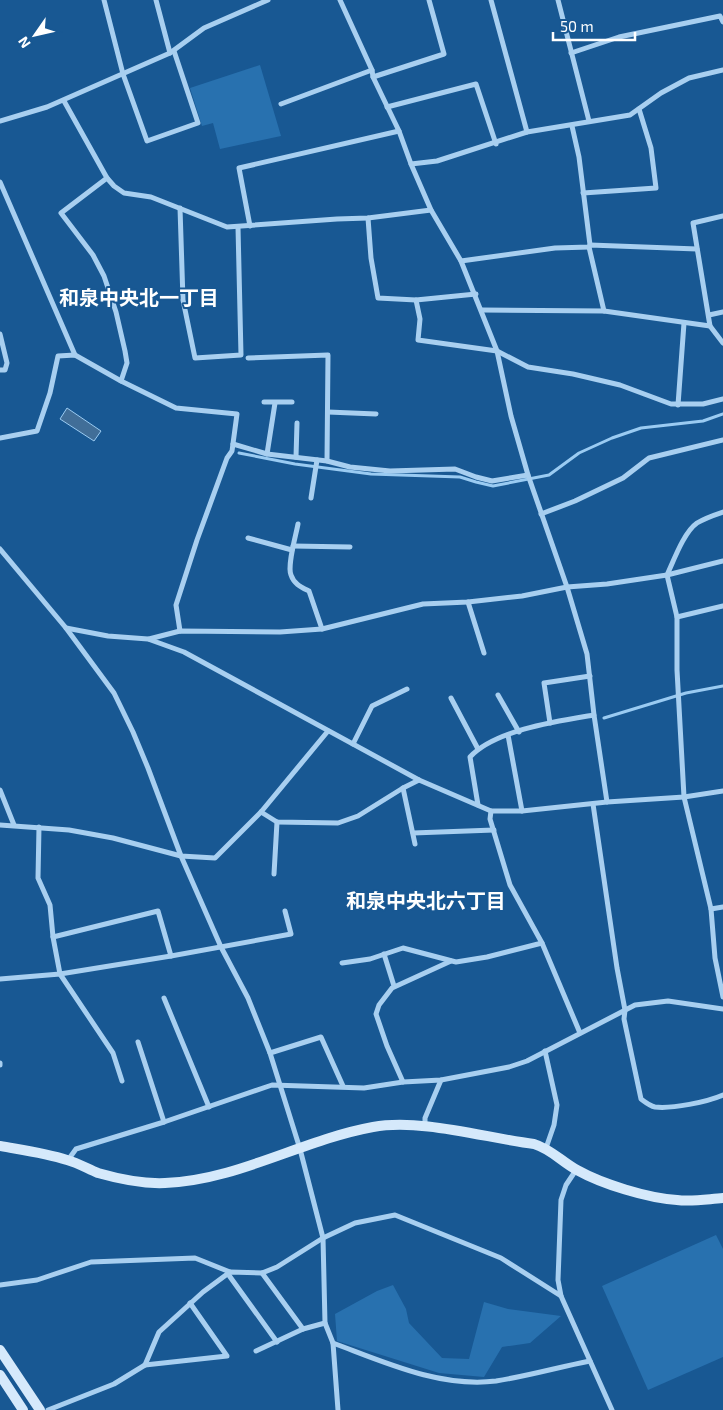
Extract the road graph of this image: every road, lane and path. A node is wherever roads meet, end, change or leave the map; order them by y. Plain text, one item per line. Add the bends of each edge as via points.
1 (104, 0) edge
2 (156, 0) edge
3 (268, 0) edge
4 (340, 0) edge
5 (429, 0) edge
6 (491, 0) edge
7 (558, 0) edge
8 (723, 22) edge
9 (172, 52) junction
10 (572, 53) junction
11 (372, 70) junction
12 (723, 70) edge
13 (123, 74) junction
14 (373, 77) junction
15 (64, 100) junction
16 (281, 104) dead end
17 (387, 107) junction
18 (639, 109) junction
19 (0, 121) edge
20 (589, 121) junction
21 (572, 126) junction
22 (399, 131) junction
23 (527, 132) junction
24 (496, 144) junction
25 (411, 164) junction
26 (106, 178) junction
27 (0, 182) edge
28 (583, 193) junction
29 (180, 208) junction
30 (431, 210) junction
31 (723, 216) edge
32 (368, 218) junction
33 (250, 226) junction
34 (238, 227) junction
35 (590, 246) junction
36 (697, 249) junction
37 (461, 261) junction
38 (476, 294) junction
39 (416, 300) junction
40 (482, 310) junction
41 (604, 311) junction
42 (723, 312) edge
43 (709, 315) junction
44 (684, 323) junction
45 (710, 326) junction
46 (0, 334) edge
47 (723, 343) edge
48 (497, 351) junction
49 (75, 355) junction
50 (248, 358) dead end
51 (0, 370) edge
52 (120, 381) junction
53 (723, 399) edge
54 (264, 402) dead end
55 (292, 402) dead end
56 (276, 403) junction
57 (678, 405) junction
58 (328, 412) junction
59 (376, 414) dead end
60 (297, 423) dead end
61 (0, 438) edge
62 (723, 440) edge
63 (233, 444) junction
64 (267, 454) junction
65 (296, 457) junction
66 (327, 461) junction
67 (317, 462) junction
68 (528, 476) junction
69 (311, 498) dead end
70 (723, 512) edge
71 (541, 514) junction
72 (298, 524) dead end
73 (248, 538) dead end
74 (350, 547) dead end
75 (293, 548) junction
76 (0, 549) edge
77 (723, 561) edge
78 (667, 575) junction
79 (567, 587) junction
80 (468, 602) junction
81 (723, 606) edge
82 (677, 617) junction
83 (66, 628) junction
84 (322, 629) junction
85 (180, 632) junction
86 (148, 639) junction
87 (484, 653) dead end
88 (590, 676) junction
89 (406, 689) dead end
90 (498, 695) dead end
91 (451, 698) dead end
92 (594, 715) junction
93 (550, 723) junction
94 (328, 731) junction
95 (519, 732) junction
96 (508, 735) junction
97 (353, 744) junction
98 (478, 749) junction
99 (419, 780) junction
100 (403, 788) junction
101 (0, 790) edge
102 (723, 791) edge
103 (684, 797) junction
104 (607, 802) junction
105 (593, 804) junction
106 (478, 805) junction
107 (490, 811) junction
108 (522, 811) junction
109 (260, 812) junction
110 (278, 822) junction
111 (0, 825) edge
112 (14, 825) junction
113 (40, 827) junction
114 (494, 830) junction
115 (413, 833) junction
116 (415, 844) dead end
117 (181, 856) junction
118 (274, 874) dead end
119 (723, 907) edge
120 (711, 909) junction
121 (285, 911) dead end
122 (53, 937) junction
123 (542, 943) junction
124 (221, 946) junction
125 (384, 954) junction
126 (171, 956) junction
127 (451, 961) junction
128 (342, 963) dead end
129 (60, 974) junction
130 (0, 979) edge
131 (394, 986) junction
132 (723, 997) edge
133 (164, 998) dead end
134 (723, 1009) edge
135 (625, 1010) junction
136 (580, 1033) junction
137 (138, 1042) dead end
138 (545, 1051) junction
139 (270, 1053) junction
140 (441, 1080) junction
141 (122, 1081) dead end
142 (403, 1082) junction
143 (279, 1084) junction
144 (343, 1086) junction
145 (723, 1095) edge
146 (209, 1107) junction
147 (164, 1122) junction
148 (425, 1126) junction
149 (0, 1146) edge
150 (546, 1148) junction
151 (300, 1149) junction
152 (68, 1160) junction
153 (576, 1170) junction
154 (723, 1198) edge
155 (323, 1238) junction
156 (229, 1273) junction
157 (262, 1274) junction
158 (0, 1285) edge
159 (561, 1296) junction
160 (190, 1303) junction
161 (325, 1323) junction
162 (303, 1329) junction
163 (277, 1342) junction
164 (333, 1343) junction
165 (0, 1350) edge
166 (256, 1351) dead end
167 (590, 1360) junction
168 (145, 1365) junction
169 (0, 1375) edge
170 (23, 1410) edge
171 (40, 1410) edge
172 (48, 1410) edge
173 (338, 1410) edge
174 (612, 1410) edge

1 - 13 street
2 - 9 street
3 - 9 street via 204,28
4 - 11 street
5 - 14 street via 444,54
6 - 23 street
7 - 10 street
8 - 10 street via 720,16 619,37
9 - 13 street
9 - 13 street via 198,123 147,141
10 - 20 street
11 - 14 street
11 - 16 street
12 - 18 street via 689,78
13 - 15 street
14 - 17 street
15 - 19 street
15 - 26 street
17 - 22 street
17 - 24 street via 476,84
18 - 20 street via 630,115
18 - 28 street via 651,148 656,188
20 - 21 street
21 - 23 street
21 - 28 street
22 - 25 street
22 - 33 street via 239,168
23 - 24 street
24 - 25 street via 437,161
25 - 30 street
26 - 29 street via 124,193 151,197
26 - 52 street via 60,213 93,255 104,276 127,362
27 - 49 street
28 - 35 street
29 - 34 street via 227,227
29 - 34 street via 183,300 195,358 242,355
30 - 32 street
30 - 37 street
31 - 36 street via 693,223
32 - 33 street
32 - 39 street via 378,298
33 - 34 street
35 - 36 street
35 - 37 street
35 - 41 street
36 - 43 street
37 - 38 street
38 - 39 street
38 - 40 street
39 - 48 street via 420,319 418,340
40 - 41 street
40 - 48 street
41 - 44 street
42 - 43 street
43 - 45 street
44 - 45 street
44 - 57 street
45 - 47 street
46 - 51 street via 7,363 5,370
48 - 57 street via 528,367 620,385
48 - 68 street
49 - 52 street
49 - 61 street via 58,356 50,393 36,431
50 - 58 street via 328,355
52 - 63 street via 176,408 237,414
53 - 57 street
54 - 56 street
55 - 56 street
56 - 64 street
58 - 59 street
58 - 66 street
60 - 65 street
62 - 71 street via 649,458 623,478
63 - 64 street
63 - 85 street via 176,605
64 - 65 street
65 - 67 street
66 - 67 street
66 - 68 street via 390,471 455,469 492,481
67 - 69 street
68 - 71 street
70 - 78 street via 695,524
71 - 79 street
72 - 75 street
73 - 75 street
74 - 75 street
75 - 84 street via 290,574 298,586 309,591
76 - 83 street
77 - 78 street
78 - 79 street
78 - 82 street
79 - 80 street
79 - 88 street via 587,654
80 - 84 street via 423,604
80 - 87 street
81 - 82 street
82 - 103 street
83 - 86 street
83 - 117 street via 114,693 148,768
84 - 85 street
85 - 86 street
86 - 94 street via 184,652
88 - 92 street
88 - 93 street via 544,683
89 - 97 street via 372,706
90 - 95 street
91 - 98 street
92 - 93 street
92 - 104 street
93 - 95 street
94 - 97 street
94 - 109 street
95 - 96 street
96 - 98 street
96 - 108 street
97 - 99 street
98 - 106 street via 470,757
99 - 100 street
99 - 106 street
100 - 110 street via 358,816 338,822
100 - 115 street
101 - 112 street
102 - 103 street
103 - 104 street
103 - 120 street
104 - 105 street
105 - 108 street
105 - 135 street
106 - 107 street
107 - 108 street
107 - 114 street
109 - 110 street
109 - 117 street via 215,858
110 - 118 street
111 - 112 street
112 - 113 street
113 - 117 street via 113,838
113 - 122 street via 38,878 50,905
114 - 115 street
114 - 123 street via 510,885
115 - 116 street
117 - 124 street
119 - 120 street
120 - 132 street via 715,958
121 - 124 street via 292,934
122 - 126 street via 158,912
122 - 129 street
123 - 127 street via 487,957
123 - 136 street
124 - 126 street
124 - 139 street via 248,998
125 - 127 street via 403,948
125 - 128 street
125 - 131 street
126 - 129 street
127 - 131 street
129 - 130 street
129 - 141 street via 113,1053
131 - 142 street via 378,1006 376,1014
133 - 146 street
134 - 135 street via 668,1001 640,1004
135 - 136 street
135 - 145 street via 624,1019 641,1099 654,1107 696,1104
136 - 138 street
137 - 147 street
138 - 140 street via 509,1068
138 - 150 street via 557,1105
139 - 143 street
139 - 144 street via 321,1037
140 - 142 street
140 - 148 street via 425,1118
142 - 144 street via 364,1088
143 - 144 street
143 - 146 street
143 - 151 street
146 - 147 street
147 - 152 street via 76,1149
148 - 150 street
148 - 151 street via 375,1126
149 - 152 street
150 - 153 street
151 - 152 street via 217,1176 165,1183 107,1175
151 - 155 street
153 - 154 street via 603,1182 659,1197 676,1200
153 - 159 street via 561,1200 558,1270
155 - 157 street
155 - 159 street via 355,1223 395,1215 501,1258
155 - 161 street
156 - 157 street
156 - 158 street via 195,1258 91,1262 37,1280
156 - 160 street
156 - 163 street
157 - 162 street
159 - 167 street
160 - 168 street via 159,1332
160 - 168 street via 227,1356
161 - 162 street
161 - 164 street
162 - 163 street
163 - 166 street
164 - 167 street via 434,1378 466,1381 495,1381
164 - 173 street
165 - 171 street
167 - 174 street
168 - 172 street via 114,1384
169 - 170 street

